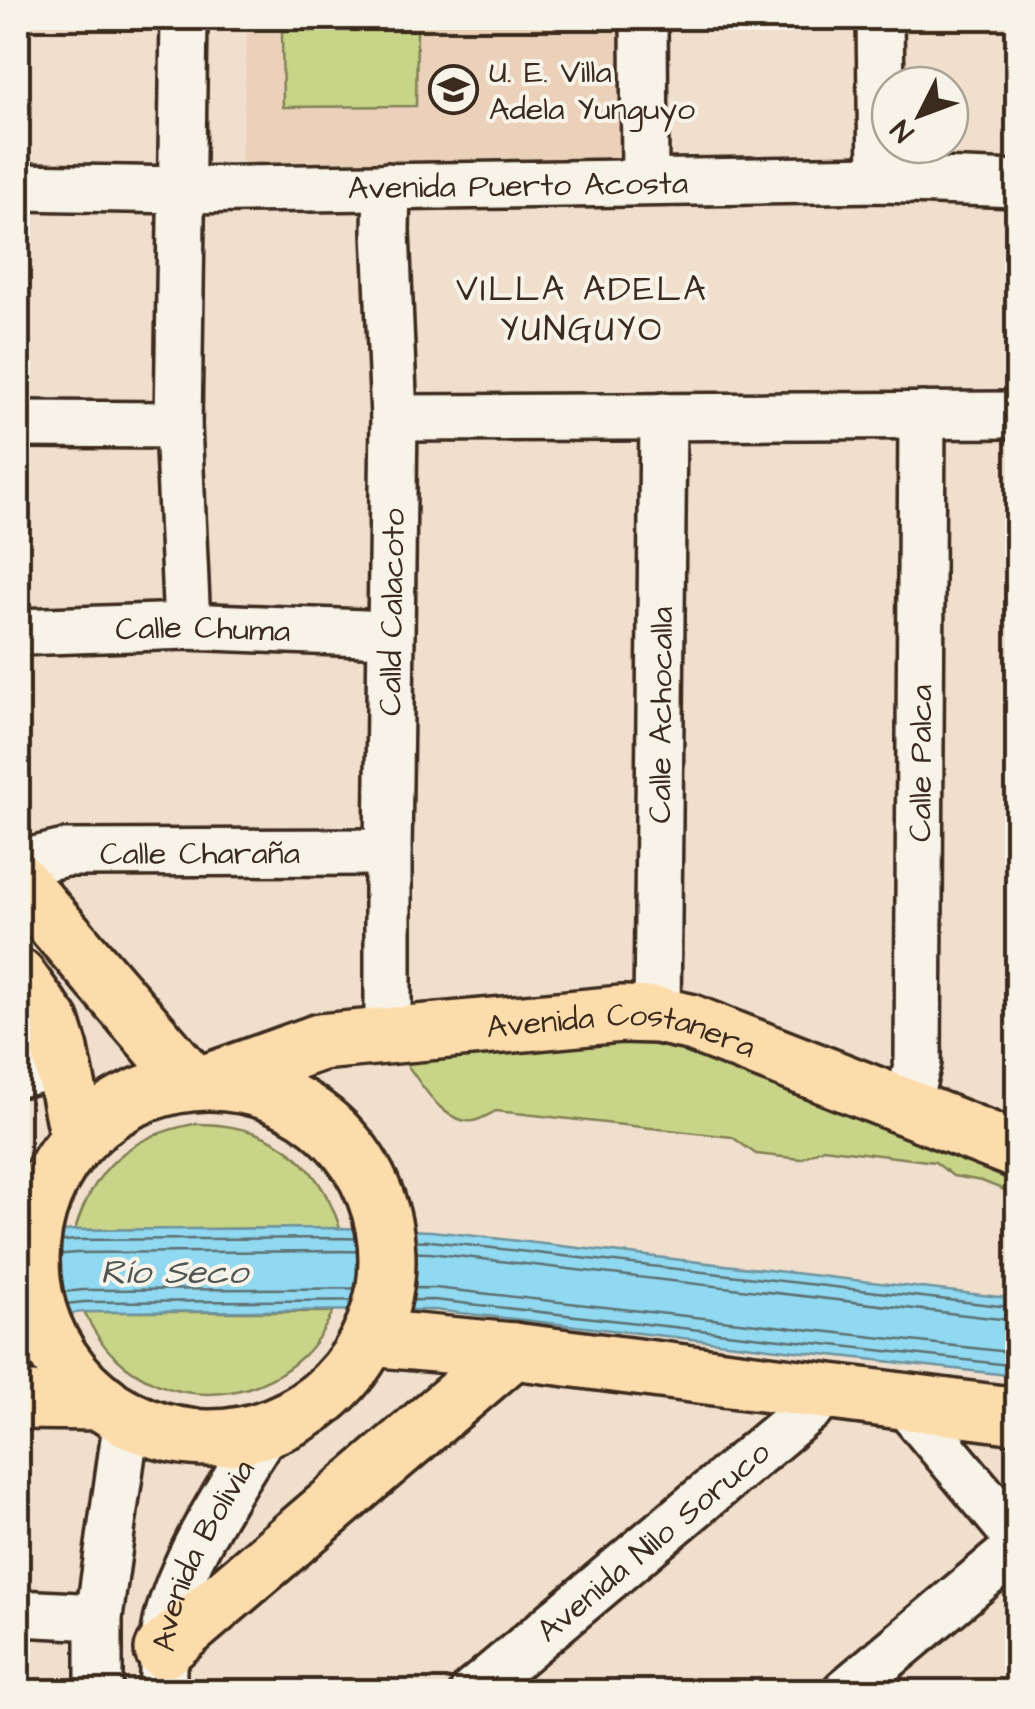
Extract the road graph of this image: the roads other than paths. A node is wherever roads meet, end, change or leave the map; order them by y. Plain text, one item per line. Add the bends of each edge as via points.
1 (184, 18) edge
2 (644, 18) edge
3 (880, 18) edge
4 (882, 179) junction
5 (645, 182) junction
6 (1018, 184) edge
7 (387, 186) junction
8 (18, 188) edge
9 (182, 190) junction
10 (1018, 415) edge
11 (663, 416) junction
12 (922, 416) junction
13 (394, 418) junction
14 (18, 424) edge
15 (178, 425) junction
16 (188, 626) junction
17 (18, 632) edge
18 (390, 634) junction
19 (388, 852) junction
20 (18, 878) edge
21 (18, 978) edge
22 (657, 1015) junction
23 (388, 1037) junction
24 (40, 1069) edge
25 (201, 1082) junction
26 (907, 1108) junction
27 (1018, 1152) edge
28 (50, 1166) edge
29 (375, 1324) junction
30 (513, 1352) junction
31 (832, 1390) junction
32 (18, 1400) edge
33 (902, 1400) junction
34 (104, 1401) junction
35 (1018, 1416) edge
36 (266, 1430) junction
37 (1018, 1539) edge
38 (1018, 1547) edge
39 (18, 1613) edge
40 (99, 1617) junction
41 (164, 1671) edge
42 (847, 1691) edge
43 (99, 1692) edge
44 (472, 1692) edge

1 - 9 street
2 - 5 street
3 - 4 street
4 - 5 street, Avenida Puerto Acosta
4 - 6 street, Avenida Puerto Acosta
5 - 7 street, Avenida Puerto Acosta
7 - 9 street, Avenida Puerto Acosta
7 - 13 street, Calld Calacoto
8 - 9 street, Avenida Puerto Acosta
9 - 15 street
10 - 12 street
11 - 12 street
11 - 13 street
11 - 22 street, Calle Achocalla
12 - 26 street, Calle Palca via 918,1062
13 - 18 street, Calld Calacoto
14 - 15 street
15 - 16 street
16 - 17 street, Calle Chuma
16 - 18 street, Calle Chuma
18 - 19 street, Calld Calacoto
19 - 20 street, Calle Charaña via 65,853 39,859
19 - 23 street, Calld Calacoto
20 - 25 main road
21 - 24 main road via 52,1024
22 - 23 main road, Avenida Costanera
22 - 26 main road, Avenida Costanera
23 - 25 main road, Avenida Costanera via 320,1042
24 - 28 main road
25 - 28 main road via 125,1102
25 - 29 main road via 269,1092 321,1122 352,1154 374,1193 387,1251
26 - 27 main road, Avenida Costanera
28 - 34 main road via 32,1246 37,1305 62,1359
29 - 30 main road
29 - 36 main road via 356,1363 327,1394
30 - 31 main road
30 - 41 main road
31 - 33 main road
31 - 44 street, Avenida Nilo Soruco
32 - 34 main road
33 - 35 main road
33 - 37 street
34 - 36 main road via 168,1432 210,1438
34 - 40 street
36 - 41 street, Avenida Bolivia via 182,1576 166,1625
38 - 42 street
39 - 40 street
40 - 43 street

